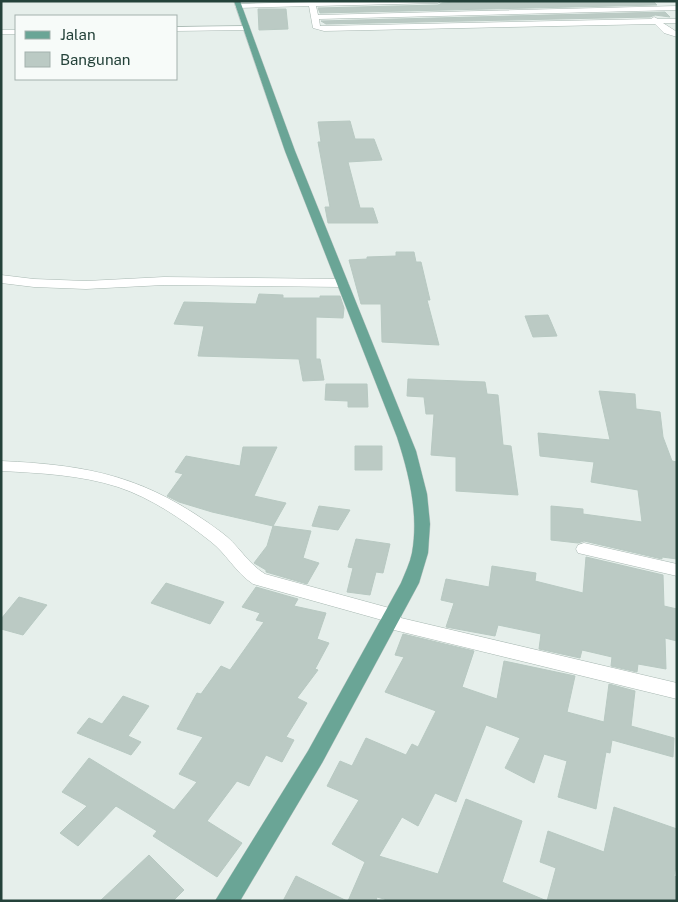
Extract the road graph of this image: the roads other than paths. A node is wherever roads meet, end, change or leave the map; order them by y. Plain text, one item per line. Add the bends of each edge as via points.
1 (438, 1) edge
2 (635, 1) edge
3 (394, 2) edge
4 (237, 4) edge
5 (312, 4) junction
6 (677, 8) edge
7 (643, 9) junction
8 (457, 10) junction
9 (315, 17) junction
10 (677, 21) edge
11 (656, 22) junction
12 (467, 26) junction
13 (246, 28) junction
14 (178, 29) edge
15 (1, 32) edge
16 (15, 32) edge
17 (677, 35) edge
18 (1, 279) edge
19 (343, 283) junction
20 (1, 466) edge
21 (584, 549) dead end
22 (677, 570) edge
23 (391, 619) junction
24 (677, 690) edge
25 (227, 901) edge

1 - 3 street
2 - 7 street
3 - 5 street
4 - 5 street
4 - 13 main road
5 - 9 street
6 - 7 street
7 - 8 street
7 - 11 street
8 - 9 street
8 - 12 street
9 - 12 street via 317,28 324,29
10 - 11 street
11 - 12 street
11 - 17 street
13 - 14 street
13 - 19 main road
15 - 16 street
18 - 19 street via 86,285 164,281
19 - 23 main road via 410,455 422,511 420,554 410,583
20 - 23 street via 125,484 195,521 221,540 249,573
21 - 22 street
23 - 24 street
23 - 25 main road via 315,757

